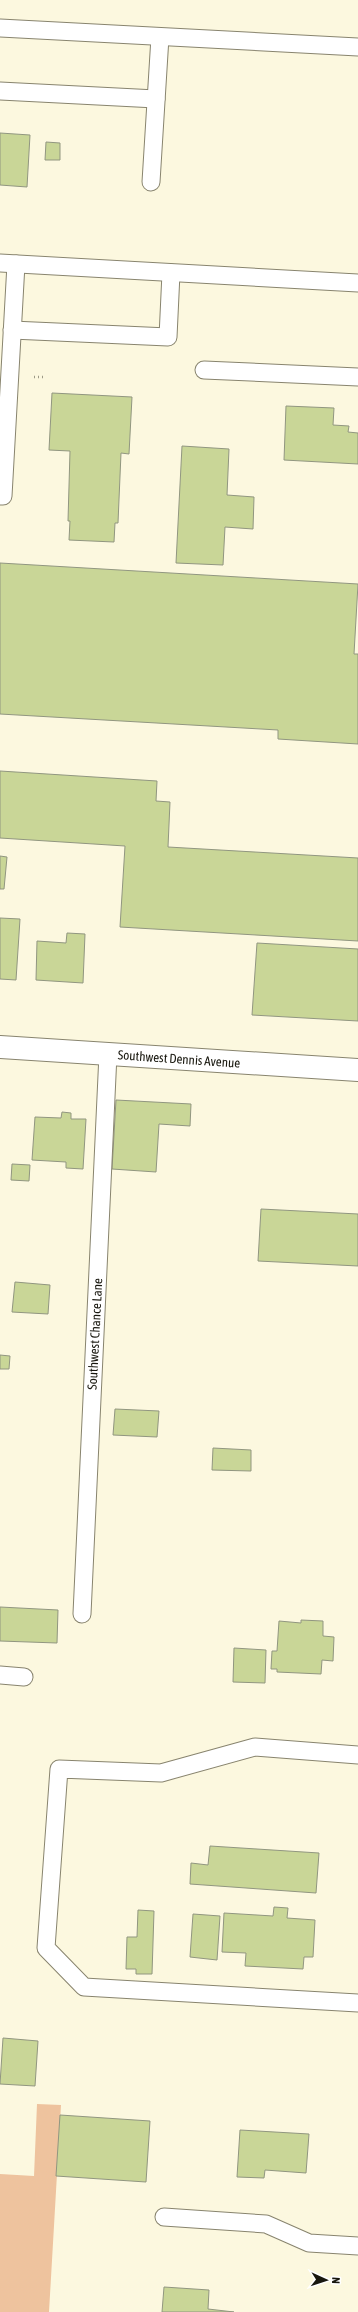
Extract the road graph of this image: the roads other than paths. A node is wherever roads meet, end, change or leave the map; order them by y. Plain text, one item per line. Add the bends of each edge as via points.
1 (0, 28) edge
2 (160, 37) junction
3 (358, 47) edge
4 (0, 91) edge
5 (156, 99) junction
6 (151, 182) dead end
7 (8, 264) edge
8 (171, 272) junction
9 (358, 283) edge
10 (12, 330) junction
11 (204, 370) dead end
12 (358, 377) edge
13 (0, 496) edge
14 (0, 1047) edge
15 (108, 1054) junction
16 (358, 1070) edge
17 (82, 1614) dead end
18 (0, 1675) edge
19 (24, 1677) dead end
20 (358, 1755) edge
21 (358, 2003) edge
22 (164, 2217) dead end
23 (358, 2246) edge

1 - 2 lane
2 - 3 lane
2 - 5 lane
4 - 5 lane
5 - 6 lane
7 - 8 lane
7 - 10 lane
8 - 9 lane
8 - 10 lane via 168,337
10 - 13 lane via 3,496
11 - 12 lane
14 - 15 street, Southwest Dennis Avenue
15 - 16 street, Southwest Dennis Avenue
15 - 17 lane, Southwest Chance Lane
18 - 19 lane
20 - 21 lane via 255,1746 161,1773 59,1770 46,1948 84,1987
22 - 23 lane via 266,2224 309,2243

